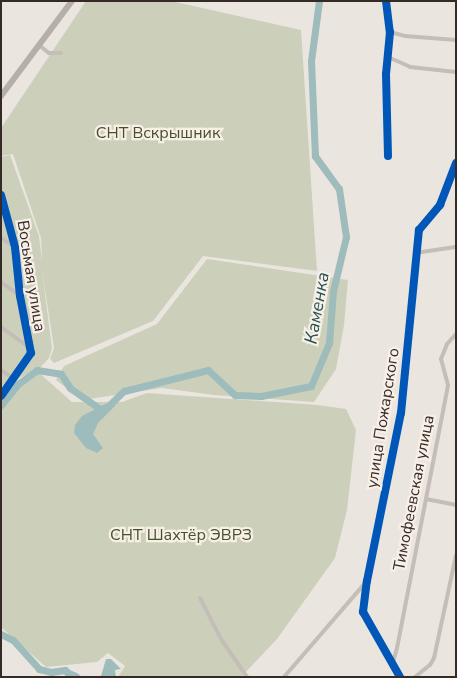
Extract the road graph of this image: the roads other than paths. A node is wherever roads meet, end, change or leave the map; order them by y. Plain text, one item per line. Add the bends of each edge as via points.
1 (72, 1) edge
2 (386, 1) edge
3 (390, 32) junction
4 (456, 40) edge
5 (40, 45) junction
6 (61, 53) dead end
7 (388, 57) junction
8 (456, 72) edge
9 (1, 96) edge
10 (388, 156) dead end
11 (456, 163) edge
12 (1, 195) edge
13 (1, 238) edge
14 (15, 247) junction
15 (456, 247) edge
16 (415, 253) junction
17 (1, 282) edge
18 (20, 296) junction
19 (1, 327) edge
20 (456, 334) edge
21 (31, 349) junction
22 (1, 370) edge
23 (14, 379) junction
24 (1, 396) edge
25 (426, 499) junction
26 (456, 505) edge
27 (456, 555) edge
28 (366, 581) junction
29 (450, 586) junction
30 (456, 587) edge
31 (200, 598) dead end
32 (393, 662) junction
33 (247, 677) edge
34 (284, 677) edge
35 (400, 677) edge
36 (415, 677) edge

1 - 5 main road
2 - 3 street
3 - 4 street
3 - 7 street
5 - 6 street via 49,53
5 - 9 main road
7 - 8 street via 410,67
7 - 10 street
11 - 16 street, улица Пожарского via 440,205 418,230
12 - 14 street, Восьмая улица
13 - 14 street
14 - 18 street, Восьмая улица
15 - 16 street
16 - 28 street, улица Пожарского via 401,413
17 - 18 street
18 - 21 street, Восьмая улица
19 - 21 street
20 - 25 street, Тимофеевская улица via 447,344 441,359 448,386
21 - 23 street, Восьмая улица via 28,361
22 - 23 street
23 - 24 street
25 - 26 street
25 - 32 street, Тимофеевская улица
27 - 29 street
28 - 32 street, улица Пожарского via 363,612
28 - 34 street, улица Пожарского
29 - 30 street
29 - 36 street via 434,658
31 - 33 street via 221,639
32 - 35 street, улица Пожарского

